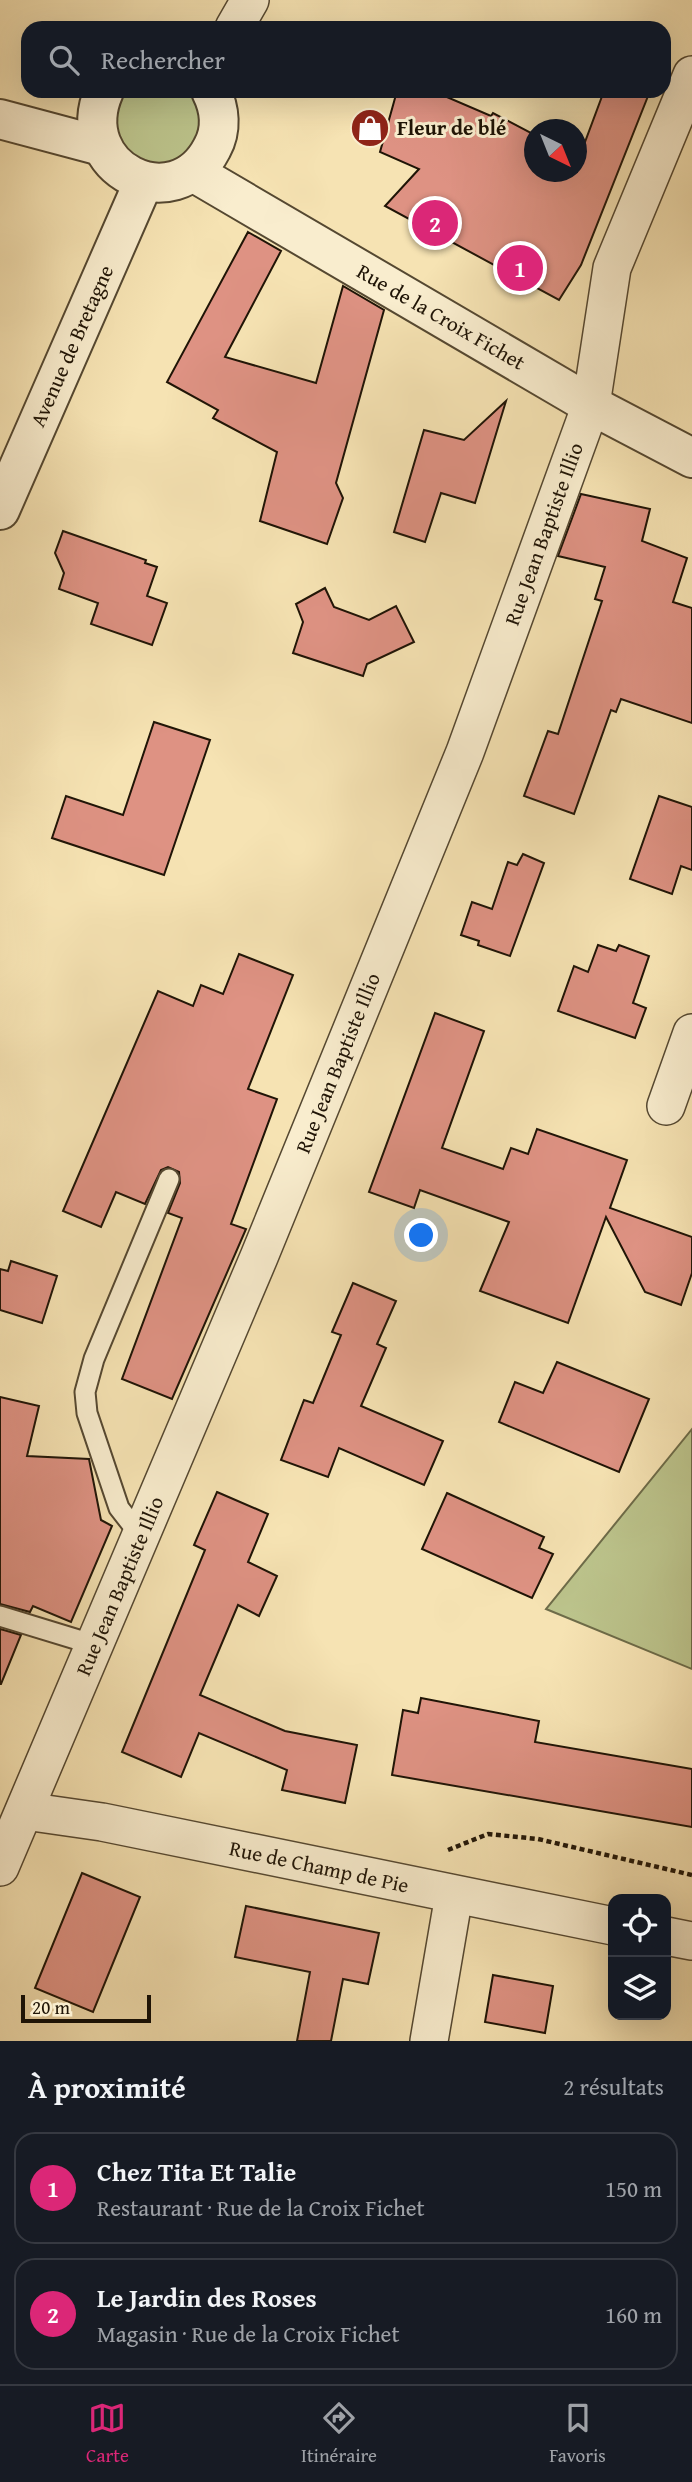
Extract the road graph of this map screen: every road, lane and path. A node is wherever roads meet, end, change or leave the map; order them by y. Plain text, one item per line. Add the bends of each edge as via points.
1 (250, 0) edge
2 (238, 21) edge
3 (692, 75) edge
4 (101, 98) edge
5 (213, 98) edge
6 (0, 119) edge
7 (101, 146) junction
8 (193, 172) junction
9 (144, 181) junction
10 (591, 405) junction
11 (692, 458) edge
12 (0, 510) edge
13 (692, 1032) edge
14 (666, 1106) dead end
15 (169, 1179) dead end
16 (141, 1536) junction
17 (0, 1616) edge
18 (95, 1645) junction
19 (25, 1811) junction
20 (0, 1867) edge
21 (692, 1875) edge
22 (409, 1886) junction
23 (453, 1895) junction
24 (608, 1925) edge
25 (671, 1937) edge
26 (692, 1941) edge
27 (429, 2041) edge

1 - 2 street
3 - 10 street, Rue Jean Baptiste Illio via 612,268
4 - 7 street via 96,126
5 - 8 street via 219,121 216,140
6 - 7 street
7 - 9 street via 111,162
8 - 9 street via 161,183
8 - 10 street, Rue de la Croix Fichet
9 - 12 street, Avenue de Bretagne
10 - 11 street, Rue de la Croix Fichet
10 - 16 street, Rue Jean Baptiste Illio via 465,752
13 - 14 street
15 - 16 lane via 94,1359 85,1392 87,1413 119,1508
16 - 18 street, Rue Jean Baptiste Illio
17 - 18 lane
18 - 19 street, Rue Jean Baptiste Illio
19 - 20 street, Rue Jean Baptiste Illio
19 - 22 street, Rue de Champ de Pie via 102,1822
21 - 22 path via 538,1839 488,1834 433,1856
22 - 23 street, Rue de Champ de Pie
23 - 24 street, Rue de Champ de Pie
23 - 27 street
25 - 26 street

